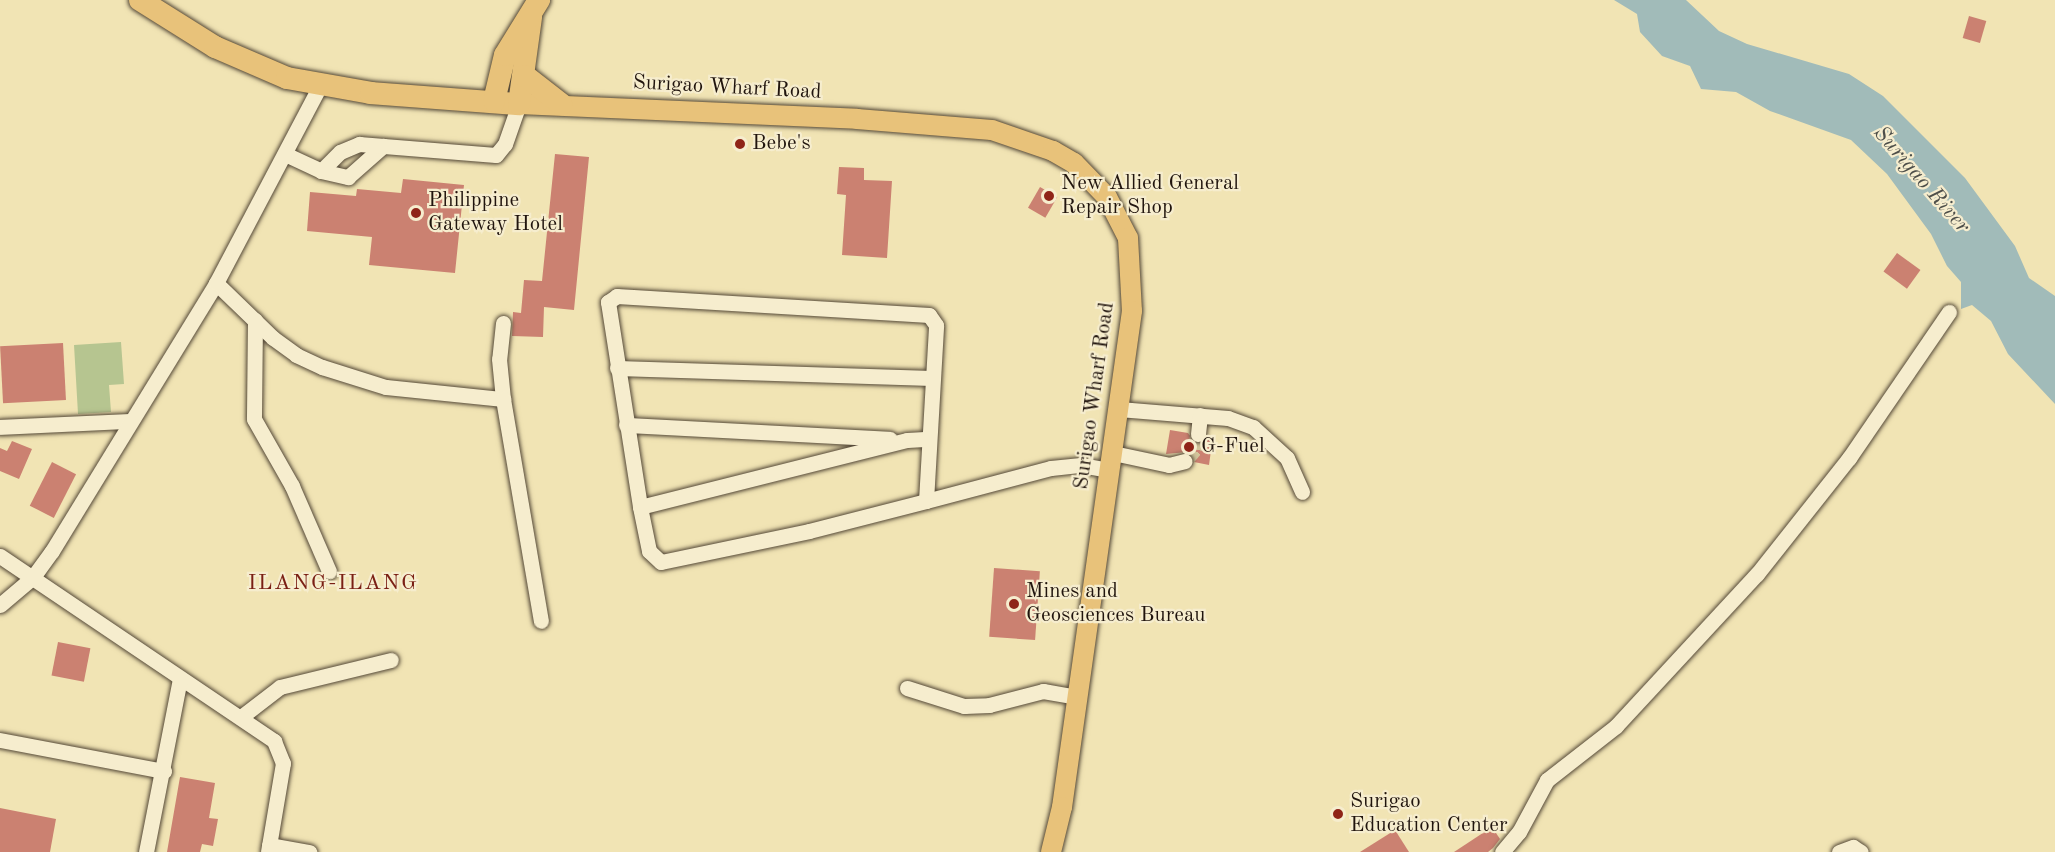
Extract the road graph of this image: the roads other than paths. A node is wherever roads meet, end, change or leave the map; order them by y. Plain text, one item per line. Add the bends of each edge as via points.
1 (140, 0) edge
2 (535, 9) edge
3 (499, 72) junction
4 (525, 76) junction
5 (320, 86) junction
6 (453, 99) junction
7 (494, 101) junction
8 (519, 104) junction
9 (561, 104) junction
10 (383, 146) junction
11 (285, 154) junction
12 (321, 171) junction
13 (216, 283) junction
14 (1949, 312) dead end
15 (255, 320) junction
16 (503, 323) dead end
17 (617, 368) junction
18 (932, 378) junction
19 (503, 399) junction
20 (1119, 409) junction
21 (1200, 415) junction
22 (128, 421) junction
23 (626, 425) junction
24 (0, 428) edge
25 (1197, 434) tunnel mouth
26 (929, 439) junction
27 (907, 440) junction
28 (1111, 461) junction
29 (1185, 461) dead end
30 (1302, 492) dead end
31 (926, 501) junction
32 (640, 507) junction
33 (0, 556) edge
34 (329, 571) dead end
35 (33, 577) junction
36 (0, 605) edge
37 (541, 621) dead end
38 (391, 660) dead end
39 (180, 678) junction
40 (907, 687) dead end
41 (1076, 697) junction
42 (241, 717) junction
43 (0, 740) edge
44 (164, 771) junction
45 (269, 849) edge
46 (1843, 850) edge
47 (146, 852) edge
48 (309, 852) edge
49 (1051, 852) edge
50 (1502, 852) edge
51 (1861, 852) edge

1 - 5 highway via 183,29 250,65
2 - 3 highway via 505,55
2 - 4 highway
3 - 6 highway
3 - 7 highway
4 - 8 highway
4 - 9 highway
5 - 6 highway
5 - 11 street
6 - 7 highway
7 - 8 highway
8 - 9 main road, Surigao Wharf Road
8 - 10 street via 505,144 496,155
9 - 20 main road, Surigao Wharf Road via 951,125 992,130 1053,151 1092,179 1120,217 1128,238 1132,311
10 - 12 street via 353,145
10 - 12 street via 348,177
11 - 12 street
11 - 13 street
13 - 15 street
13 - 22 street
14 - 50 street via 1849,458 1757,574 1616,726 1554,773 1519,832
15 - 19 street via 296,355 356,380 386,387
15 - 34 street via 254,418 292,486
16 - 19 street via 499,359
17 - 18 street
17 - 18 street via 607,306 617,296 926,314 936,325
17 - 23 street
18 - 26 street
19 - 37 street
20 - 21 street
20 - 28 main road, Surigao Wharf Road
21 - 25 street
21 - 30 street via 1228,418 1253,428 1287,458
22 - 24 street
22 - 35 street
23 - 27 street
23 - 32 street
26 - 27 street
26 - 31 street
27 - 32 street
28 - 29 street via 1169,465
28 - 31 street via 1051,468
28 - 41 main road, Surigao Wharf Road
31 - 32 street via 667,563 656,560 649,551
33 - 35 street
35 - 36 street
35 - 39 street
38 - 42 street via 280,687
39 - 42 street
39 - 44 street
40 - 41 street via 964,706 989,705 1043,691
41 - 49 main road, Surigao Wharf Road via 1062,807
42 - 45 street via 265,733 281,751 283,763
43 - 44 street
44 - 47 street
45 - 48 street
46 - 51 street

